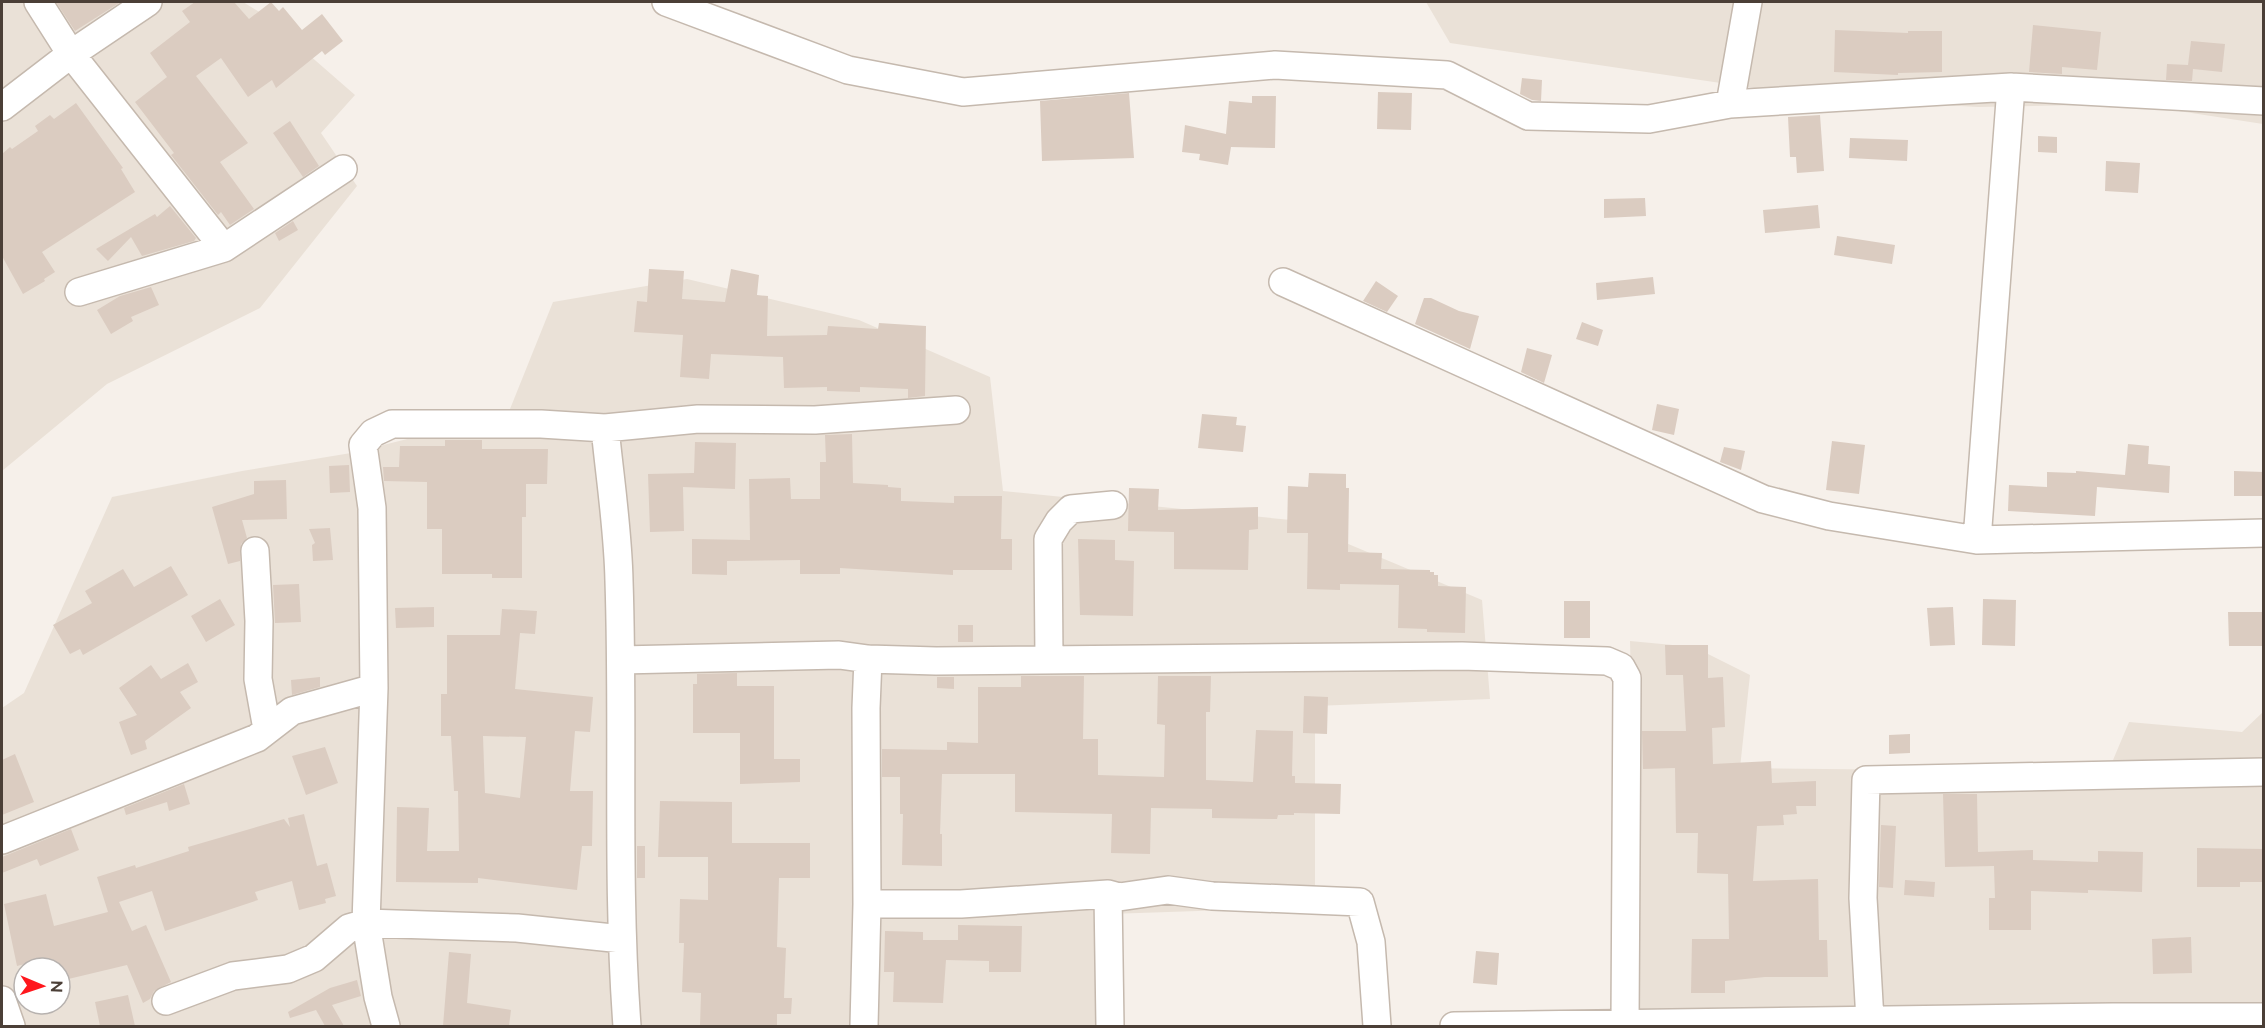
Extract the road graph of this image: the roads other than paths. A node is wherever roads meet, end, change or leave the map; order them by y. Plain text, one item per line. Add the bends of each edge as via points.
1 (38, 2) edge
2 (148, 2) edge
3 (666, 2) edge
4 (1748, 2) edge
5 (71, 54) junction
6 (2011, 87) junction
7 (2264, 101) edge
8 (1730, 104) junction
9 (2, 107) edge
10 (343, 170) dead end
11 (224, 248) junction
12 (1283, 282) dead end
13 (79, 292) dead end
14 (956, 410) dead end
15 (605, 428) junction
16 (1113, 505) dead end
17 (2264, 533) edge
18 (1977, 540) junction
19 (255, 551) dead end
20 (868, 659) junction
21 (1049, 659) junction
22 (621, 660) junction
23 (374, 688) junction
24 (267, 729) junction
25 (2264, 772) edge
26 (2, 840) edge
27 (1108, 894) junction
28 (867, 904) junction
29 (366, 923) junction
30 (622, 939) junction
31 (2, 1000) edge
32 (166, 1001) dead end
33 (2264, 1017) edge
34 (1870, 1020) junction
35 (2113, 1022) edge
36 (1625, 1023) junction
37 (11, 1026) edge
38 (386, 1026) edge
39 (627, 1026) edge
40 (864, 1026) edge
41 (1110, 1026) edge
42 (1377, 1026) edge
43 (1454, 1026) edge

1 - 5 street
2 - 5 street
3 - 8 street via 848,70 963,92 1275,65 1447,75 1528,116 1649,119
4 - 8 street
5 - 9 street
5 - 11 street
6 - 7 street
6 - 8 street
6 - 18 street
10 - 11 street
11 - 13 street
12 - 18 street via 1763,499 1829,516
14 - 15 street via 815,420 698,419
15 - 22 street via 619,579
15 - 23 street via 392,424 373,434 363,445 372,508
16 - 21 street via 1071,509 1048,539
17 - 18 street
19 - 24 street via 258,679
20 - 21 street
20 - 22 street via 839,655
20 - 28 street
21 - 36 street via 1462,656 1591,659 1621,667 1627,678 1628,708
22 - 30 street
23 - 24 street via 292,711
23 - 29 street
24 - 26 street via 258,738
25 - 34 street via 1866,780 1863,898
27 - 28 street via 961,904
27 - 41 street
27 - 42 street via 1119,897 1168,890 1212,896 1360,902 1371,942
28 - 40 street
29 - 30 street via 517,928
29 - 32 street via 349,928 314,958 288,969 232,976
29 - 38 street
30 - 39 street
31 - 37 street
33 - 35 street
34 - 35 street
34 - 36 street
36 - 43 street

